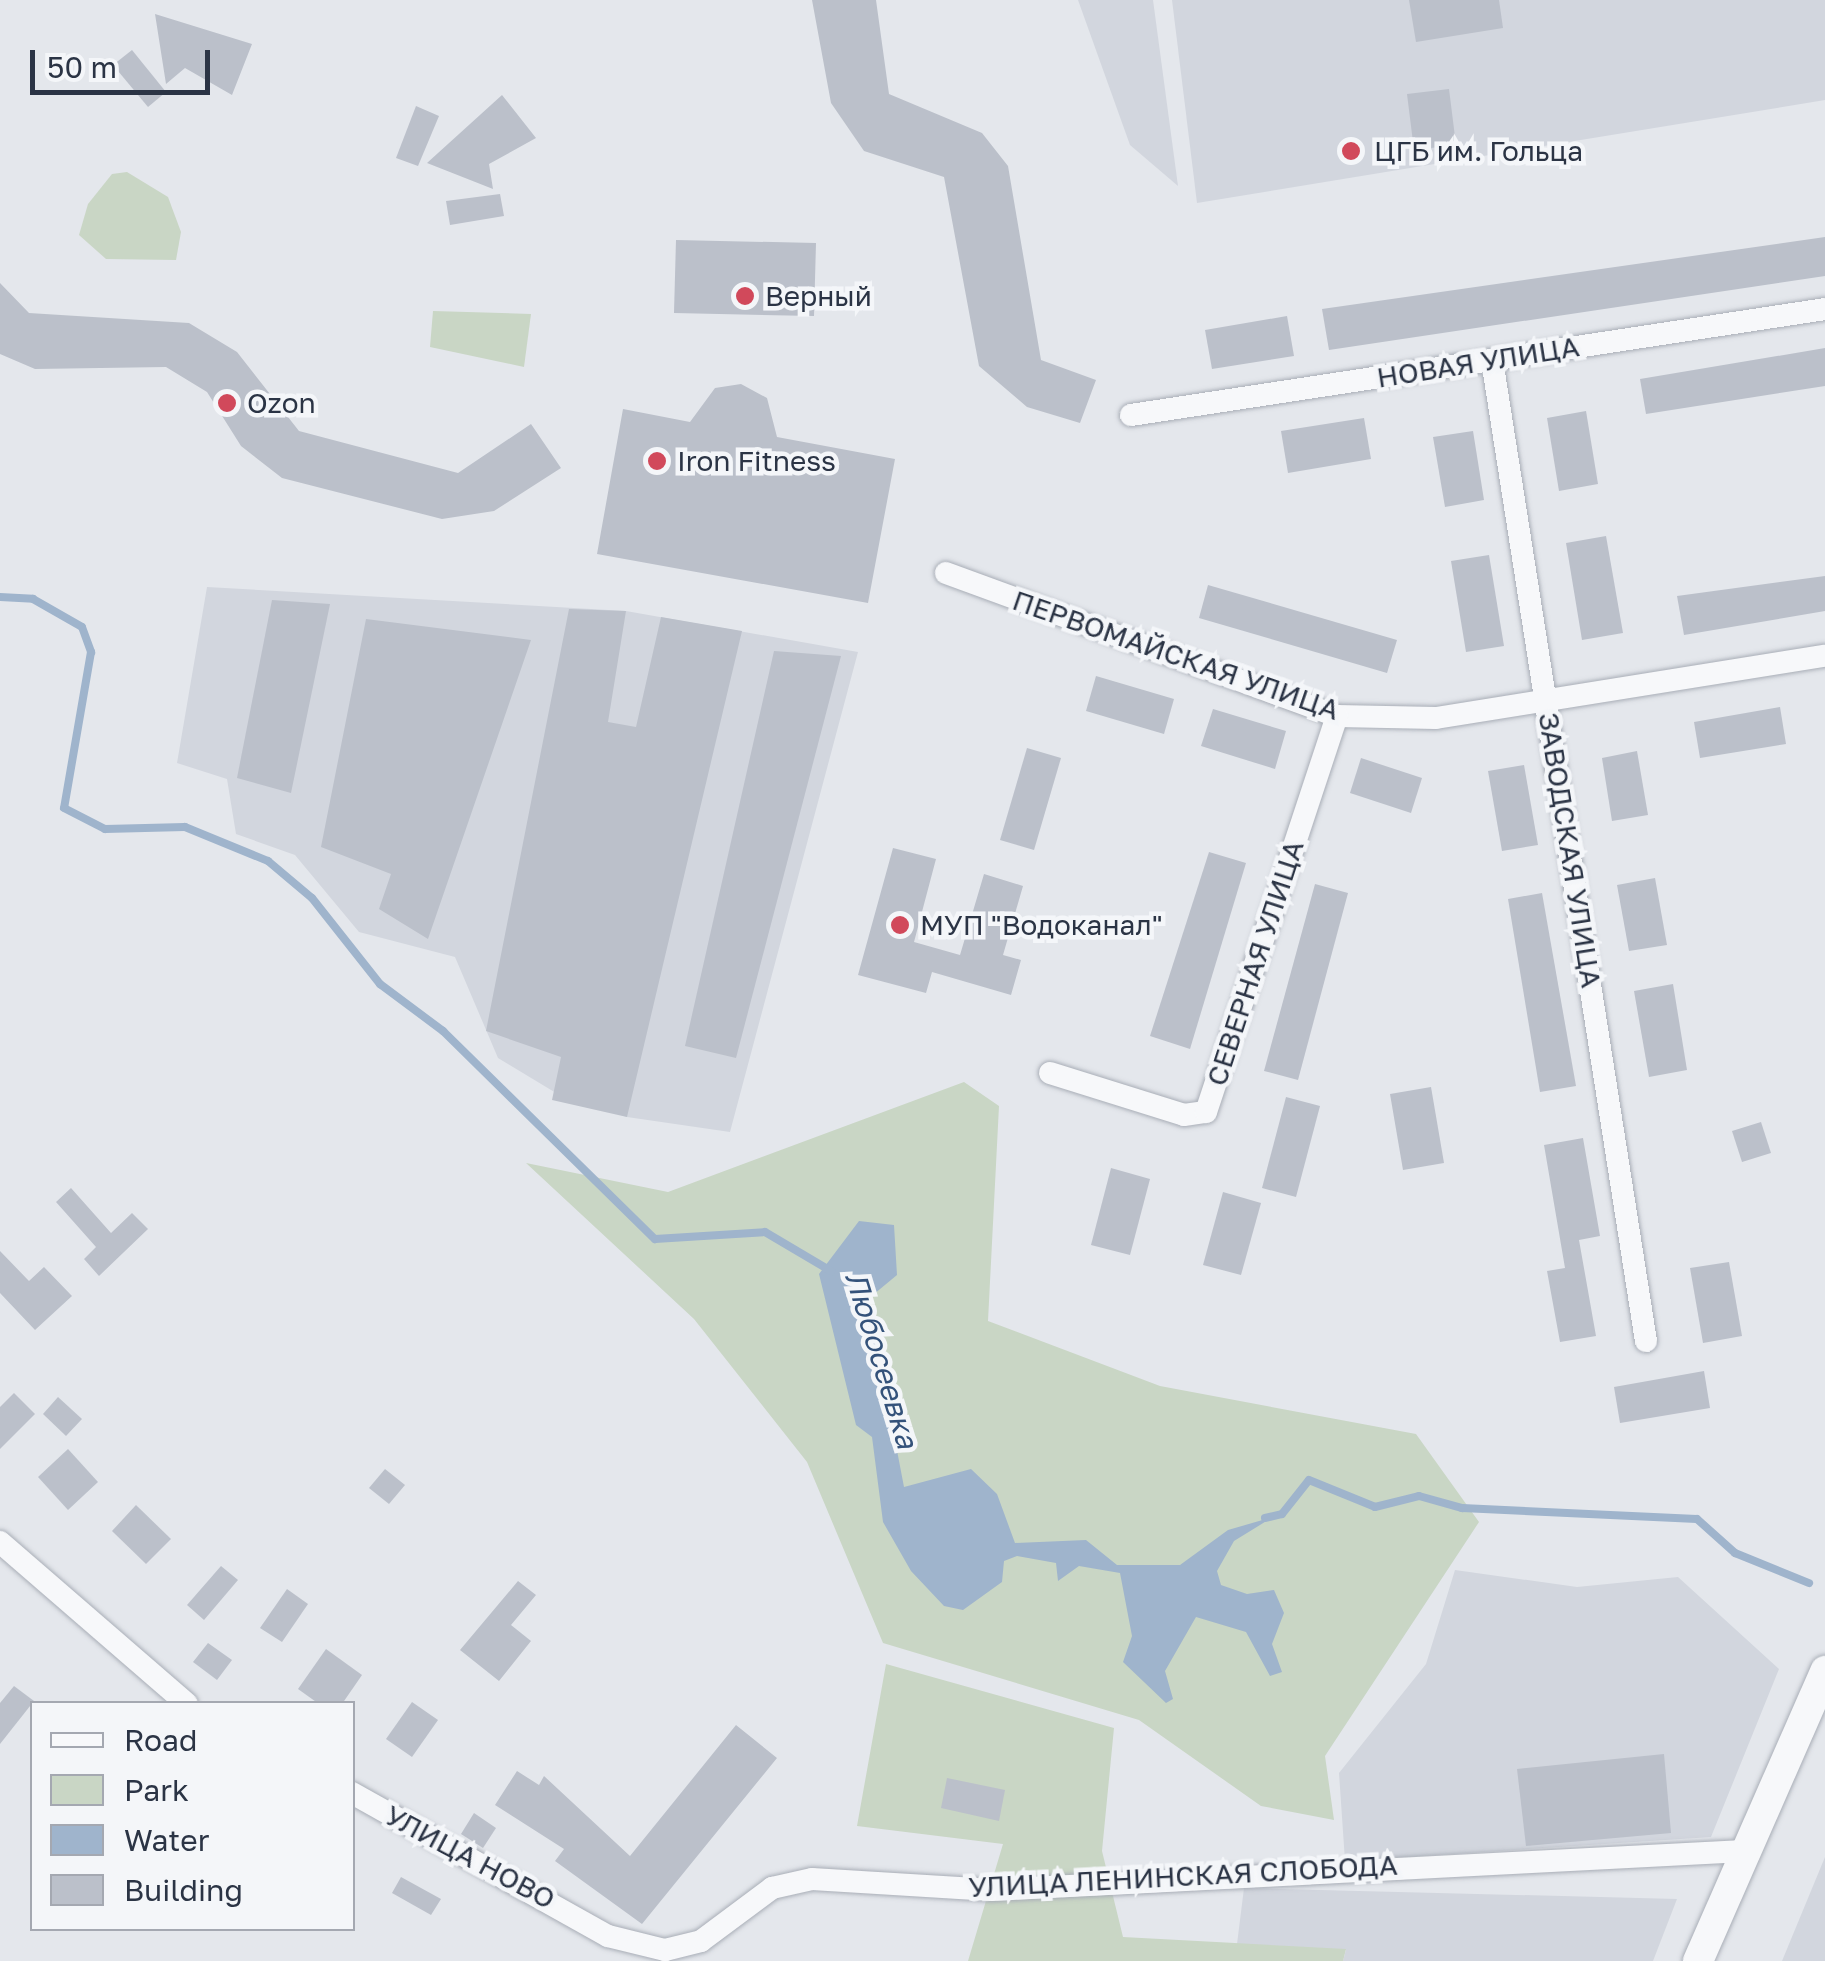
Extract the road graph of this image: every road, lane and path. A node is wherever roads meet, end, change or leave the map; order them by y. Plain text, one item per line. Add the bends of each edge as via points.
1 (1825, 309) edge
2 (1492, 360) junction
3 (1132, 416) dead end
4 (946, 574) dead end
5 (1825, 656) edge
6 (1546, 697) junction
7 (1337, 716) junction
8 (1050, 1073) dead end
9 (1646, 1341) dead end
10 (0, 1542) edge
11 (1825, 1671) edge
12 (185, 1701) edge
13 (355, 1795) edge
14 (1744, 1851) junction
15 (588, 1920) joint
16 (1698, 1961) edge

1 - 2 street, НОВАЯ УЛИЦА
2 - 3 street, НОВАЯ УЛИЦА
2 - 6 street, ЗАВОДСКАЯ УЛИЦА
4 - 7 street, ПЕРВОМАЙСКАЯ УЛИЦА
5 - 6 street, ПЕРВОМАЙСКАЯ УЛИЦА
6 - 7 street, ПЕРВОМАЙСКАЯ УЛИЦА via 1436,718
6 - 9 street, ЗАВОДСКАЯ УЛИЦА
7 - 8 street, СЕВЕРНАЯ УЛИЦА via 1206,1112 1184,1116
10 - 12 street
11 - 14 street
13 - 15 street, УЛИЦА НОВО
14 - 15 street, УЛИЦА ЛЕНИНСКАЯ СЛОБОДА via 992,1890 812,1880 772,1888 701,1940 664,1950 608,1936
14 - 16 street

